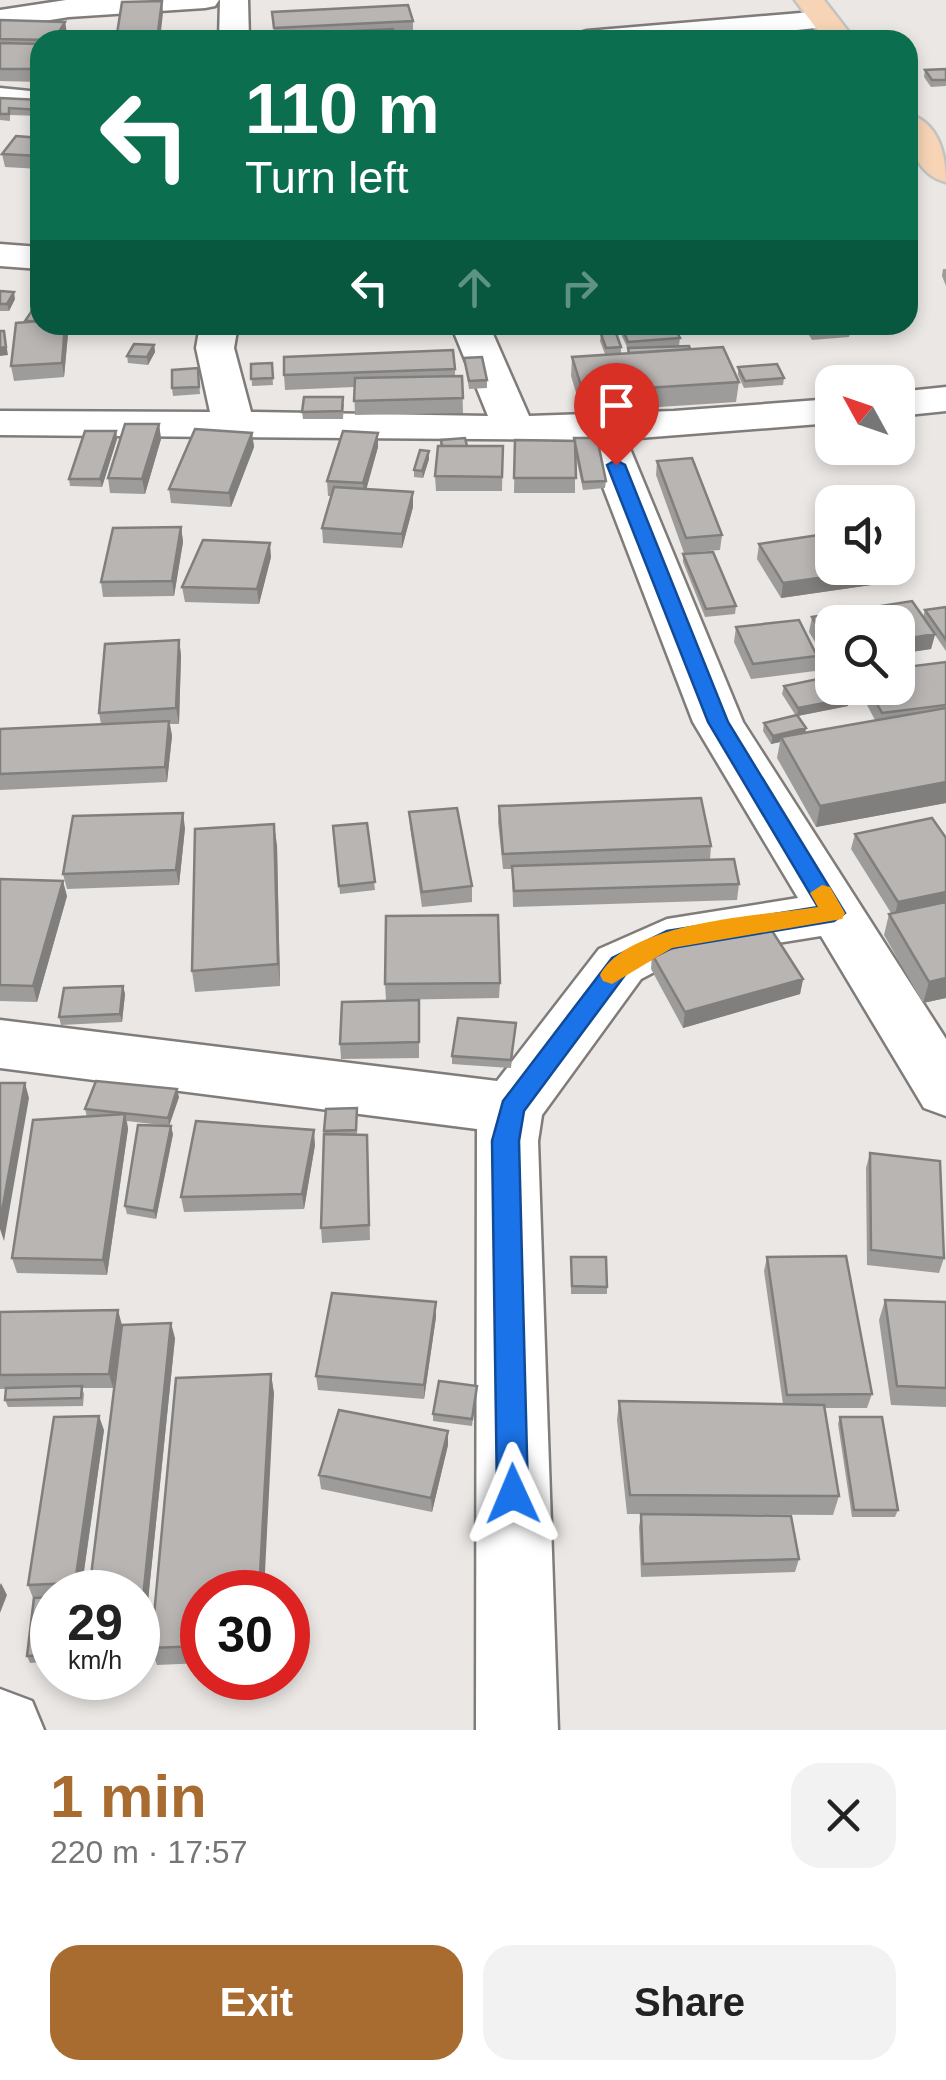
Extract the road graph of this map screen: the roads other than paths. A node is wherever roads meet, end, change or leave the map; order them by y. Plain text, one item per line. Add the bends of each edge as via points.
1 (205, 0) edge
2 (234, 0) edge
3 (0, 19) edge
4 (824, 20) edge
5 (234, 30) edge
6 (747, 30) edge
7 (0, 98) edge
8 (30, 100) edge
9 (918, 137) edge
10 (946, 172) edge
11 (0, 255) edge
12 (30, 257) edge
13 (217, 335) edge
14 (474, 335) edge
15 (946, 399) edge
16 (915, 402) edge
17 (815, 411) edge
18 (5, 422) edge
19 (234, 424) junction
20 (601, 428) junction
21 (514, 430) junction
22 (0, 466) edge
23 (834, 913) junction
24 (0, 1044) edge
25 (946, 1090) edge
26 (512, 1108) junction
27 (518, 1730) edge

1 - 3 street
2 - 5 street
4 - 6 street
7 - 8 street
9 - 10 highway
11 - 12 street
13 - 19 street
14 - 21 street
15 - 16 street
17 - 20 street
18 - 19 street
18 - 22 street
19 - 21 street
20 - 21 street
20 - 23 street via 718,722
23 - 25 street
23 - 26 street via 667,940 620,964
24 - 26 street
26 - 27 street via 506,1141

